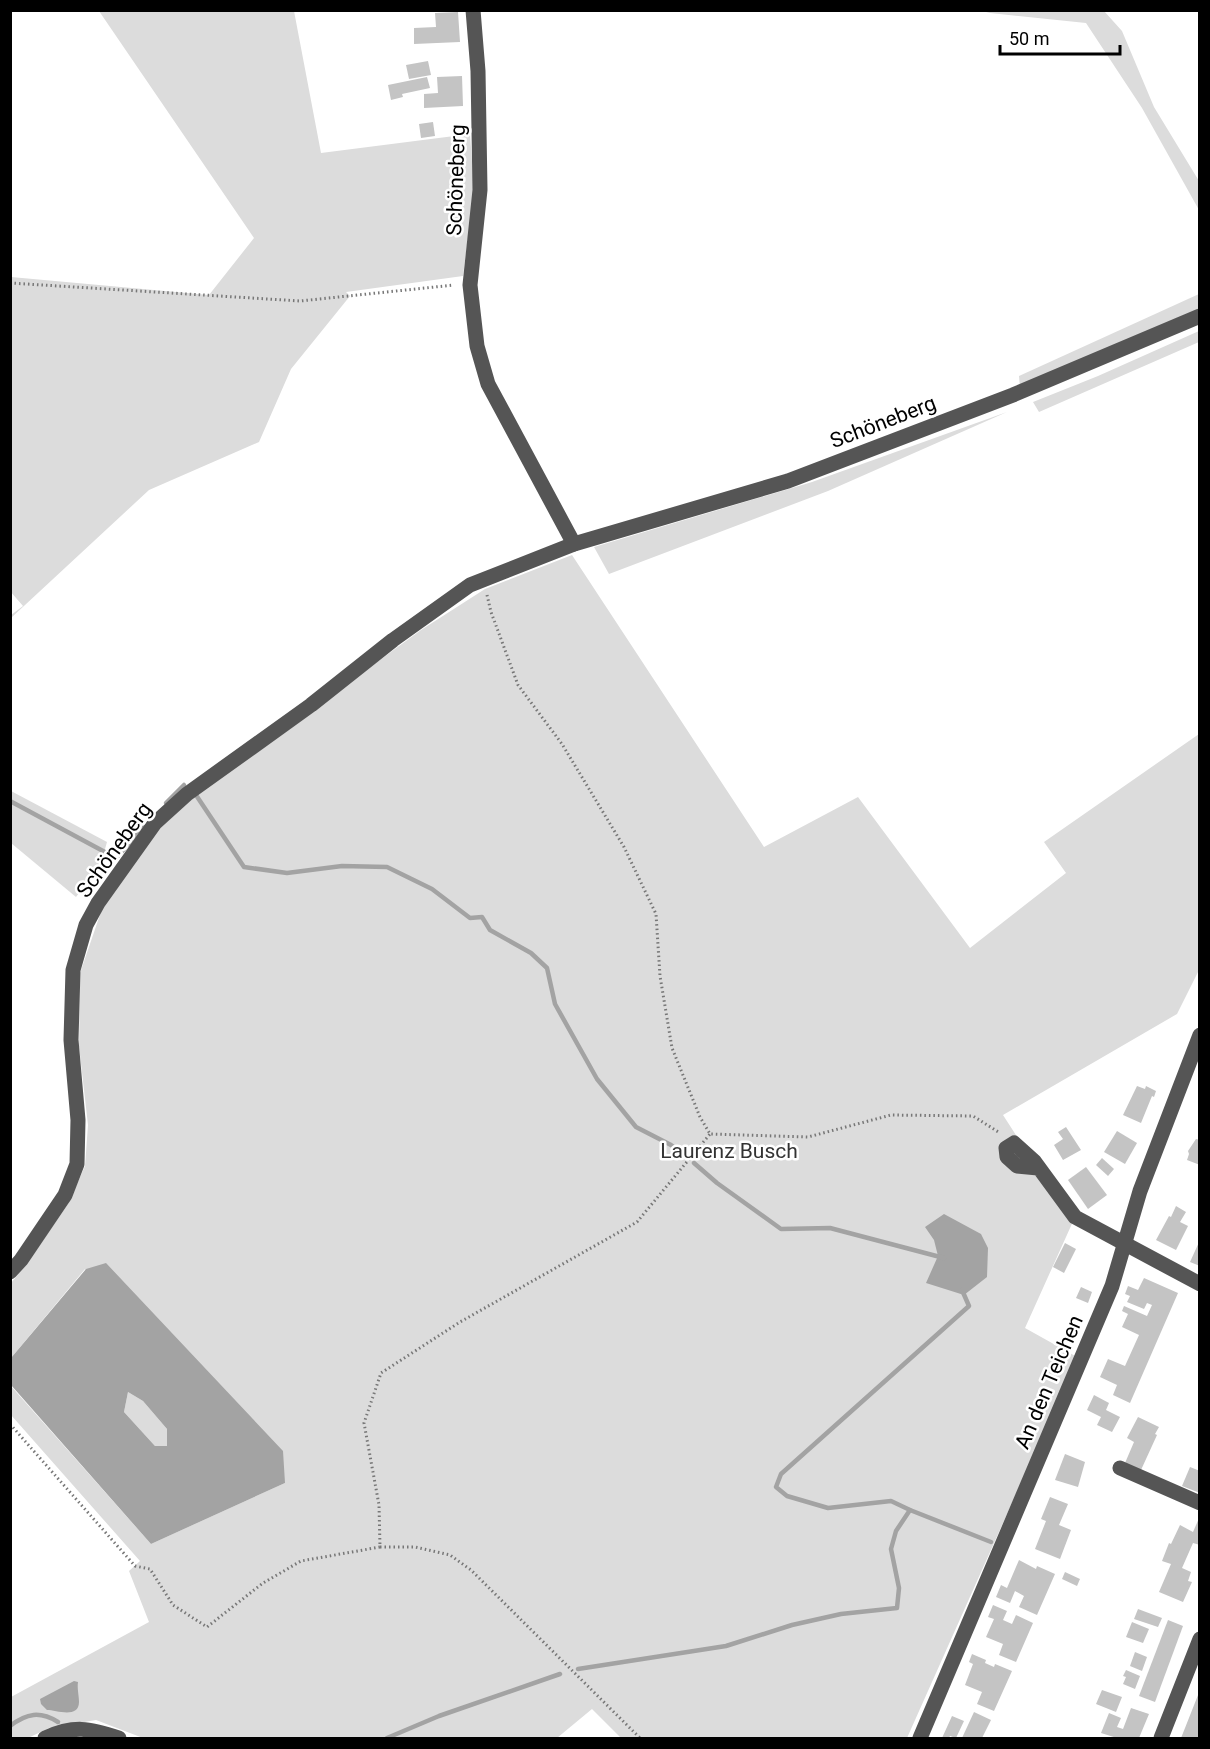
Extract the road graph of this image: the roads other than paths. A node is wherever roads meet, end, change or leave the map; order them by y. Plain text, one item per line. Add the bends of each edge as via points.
1 (473, 10) edge
2 (1200, 316) edge
3 (574, 544) junction
4 (1200, 1035) edge
5 (1014, 1143) road end
6 (1125, 1244) junction
7 (10, 1272) edge
8 (1200, 1284) edge
9 (1120, 1468) dead end
10 (1200, 1503) edge
11 (1200, 1639) edge
12 (45, 1738) edge
13 (119, 1738) edge
14 (920, 1738) edge
15 (1161, 1738) edge

1 - 3 street, Schöneberg via 480,190 470,285 477,346 488,384
2 - 3 street, Schöneberg via 1013,395 788,481
3 - 7 street, Schöneberg via 470,585 187,794 155,823 86,925 73,970 71,1040 78,1164 65,1195
4 - 6 street, An den Teichen via 1140,1191
5 - 6 street via 1006,1148 1007,1157 1017,1166 1038,1168 1075,1217
6 - 8 street
6 - 14 street, An den Teichen via 1112,1286
9 - 10 street
11 - 15 street
12 - 13 street via 60,1732 91,1729

